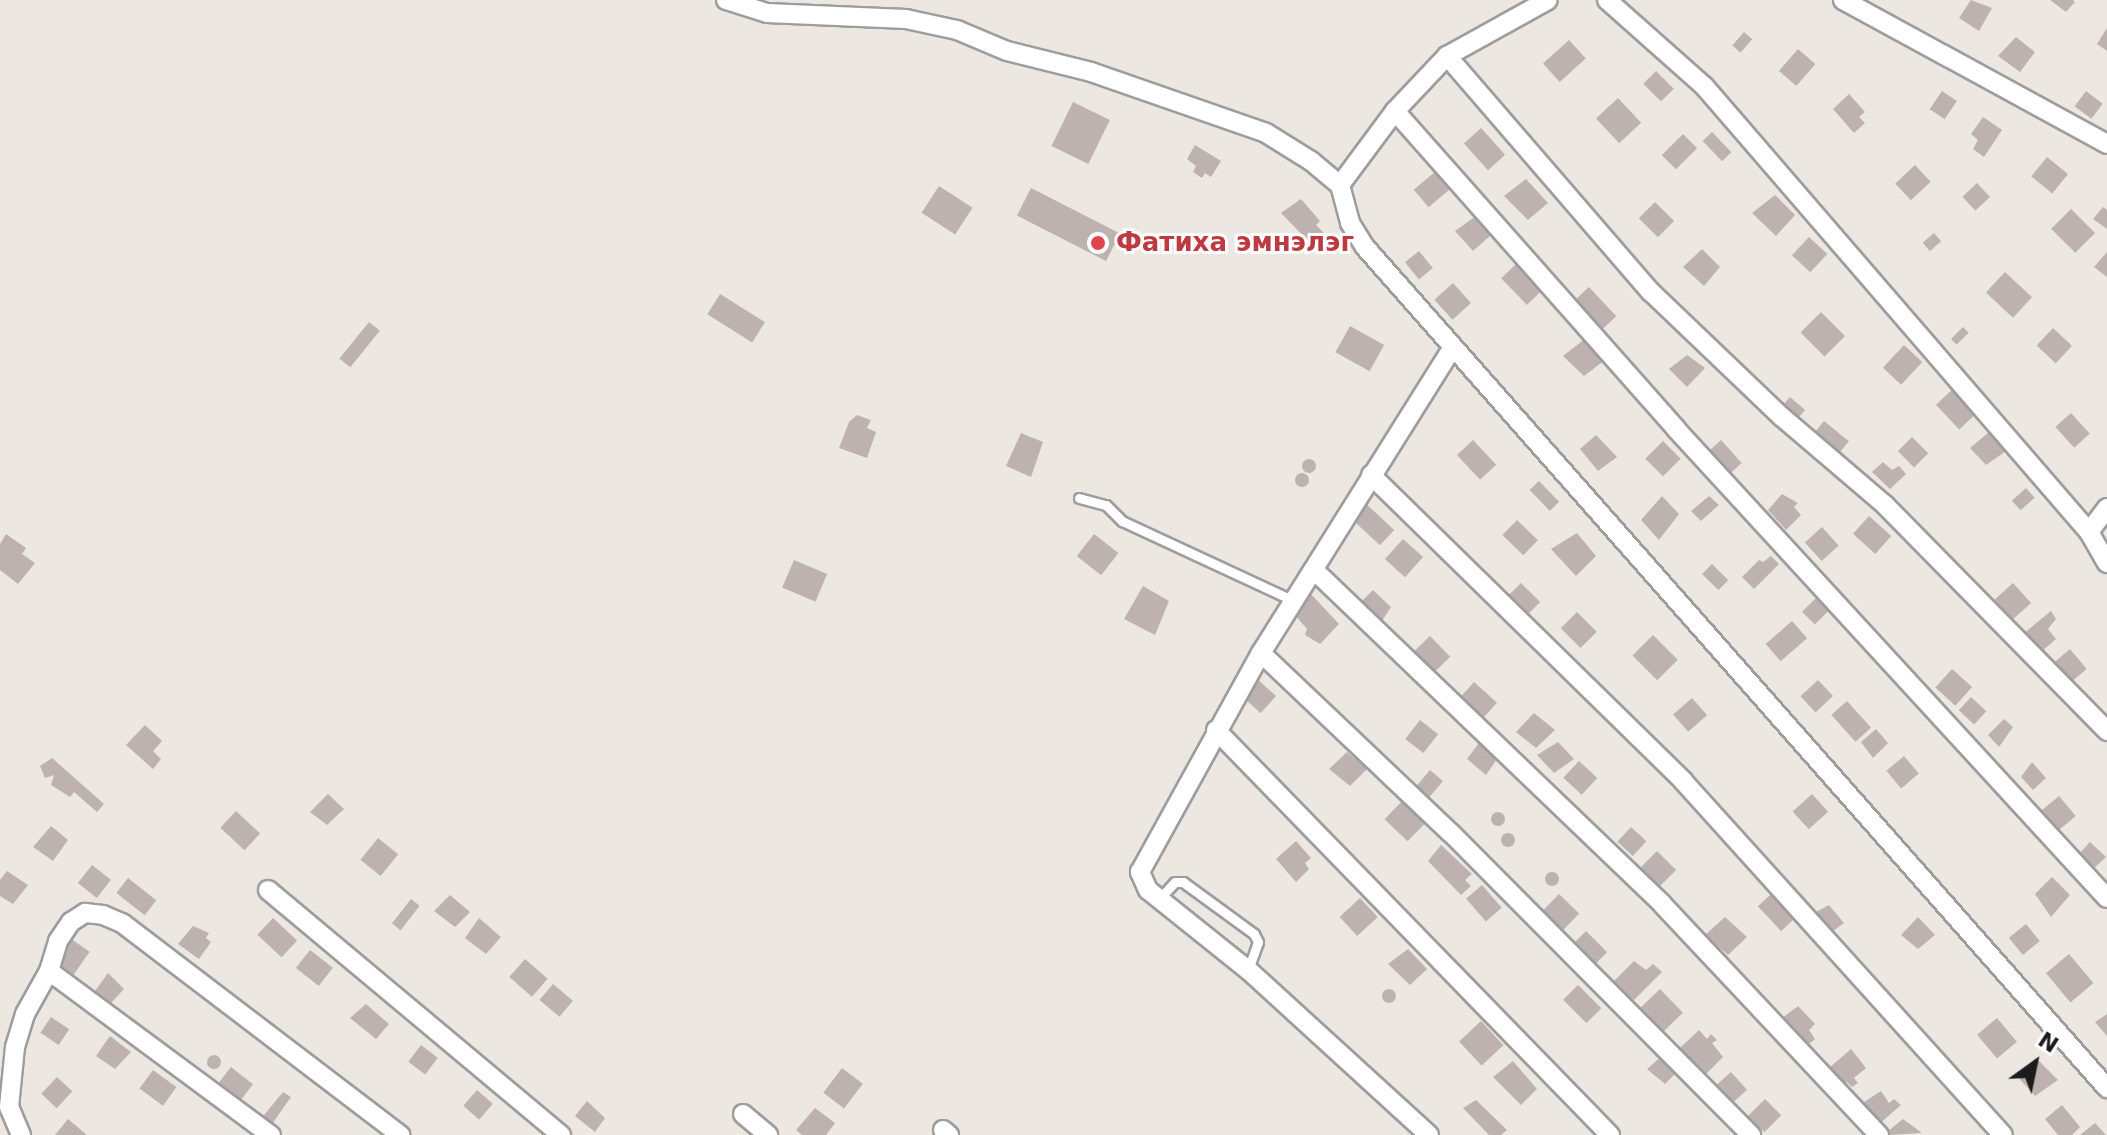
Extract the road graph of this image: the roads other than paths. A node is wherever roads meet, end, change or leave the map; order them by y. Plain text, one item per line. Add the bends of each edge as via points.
1 (1548, 0) edge
2 (1607, 0) edge
3 (1843, 0) edge
4 (734, 2) edge
5 (1447, 56) junction
6 (1395, 111) junction
7 (2107, 144) edge
8 (1340, 185) junction
9 (1453, 347) junction
10 (1371, 475) junction
11 (1079, 498) dead end
12 (2107, 508) edge
13 (2089, 532) junction
14 (2107, 563) edge
15 (1314, 570) junction
16 (1294, 601) junction
17 (1261, 653) junction
18 (1216, 730) junction
19 (2107, 731) edge
20 (268, 890) dead end
21 (2107, 898) edge
22 (1159, 899) junction
23 (1248, 970) junction
24 (49, 971) junction
25 (2107, 1088) edge
26 (743, 1114) dead end
27 (19, 1135) edge
28 (271, 1135) edge
29 (400, 1135) edge
30 (561, 1135) edge
31 (768, 1135) edge
32 (1429, 1135) edge
33 (1610, 1135) edge
34 (1751, 1135) edge
35 (1879, 1135) edge
36 (2003, 1135) edge

1 - 5 street
2 - 13 street via 1704,86
3 - 7 street
4 - 8 street via 767,13 906,19 957,30 1007,51 1091,72 1266,133
5 - 6 street
5 - 19 street via 1651,292 1782,417 1885,505
6 - 8 street
6 - 21 street via 1676,429
8 - 9 street via 1350,223 1365,247
9 - 10 street
9 - 25 street
10 - 15 street
10 - 36 street via 1683,781
11 - 16 lane via 1106,505 1122,521
12 - 13 street
13 - 14 street
15 - 16 street
15 - 35 street via 1662,904
16 - 17 street
17 - 18 street
17 - 34 street via 1474,855
18 - 22 street via 1140,872
18 - 33 street
20 - 30 street
22 - 23 street
22 - 23 lane via 1175,882 1183,882 1254,934 1258,942
23 - 32 street
24 - 27 street via 25,1014 15,1047 9,1107
24 - 28 street
24 - 29 street via 58,941 85,913 122,923
26 - 31 street

